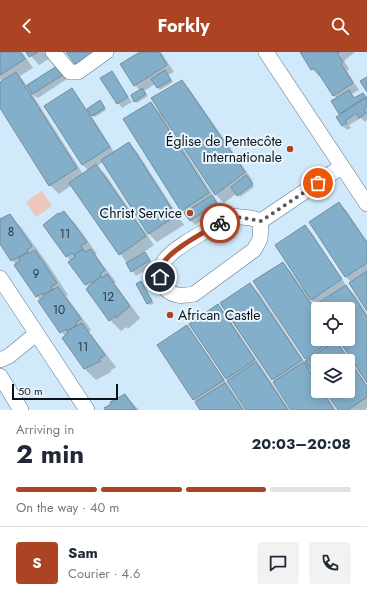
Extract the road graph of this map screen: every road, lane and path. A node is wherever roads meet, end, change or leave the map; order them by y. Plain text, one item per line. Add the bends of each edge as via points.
1 (53, 52) edge
2 (106, 52) edge
3 (266, 52) edge
4 (341, 167) junction
5 (367, 204) edge
6 (261, 221) junction
7 (0, 278) edge
8 (36, 334) junction
9 (0, 360) edge
10 (0, 376) edge
11 (22, 410) edge
12 (87, 410) edge

1 - 2 street via 70,72 78,72
3 - 4 street
4 - 5 street
4 - 6 street
6 - 6 street via 231,216 175,251 161,267 160,277 165,288 172,294 183,296 200,290 254,250 260,239
7 - 8 street
8 - 9 street via 9,356
8 - 12 street
10 - 11 street

